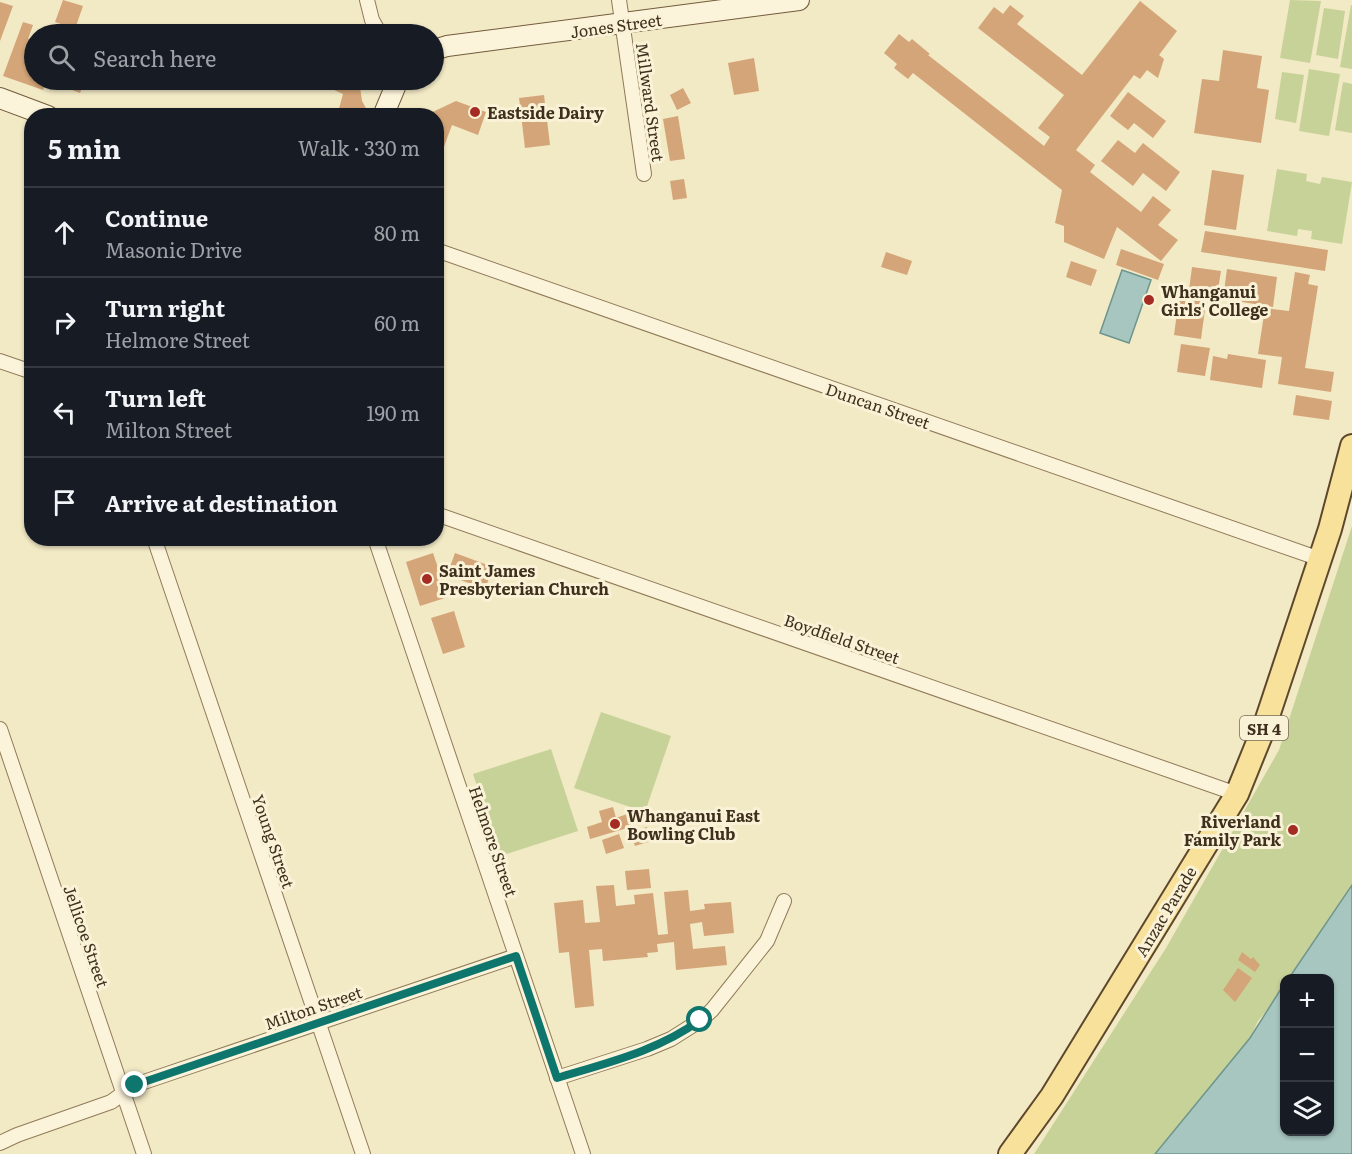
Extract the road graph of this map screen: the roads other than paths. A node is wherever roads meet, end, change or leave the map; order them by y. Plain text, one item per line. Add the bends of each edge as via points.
1 (367, 0) edge
2 (619, 0) edge
3 (799, 0) edge
4 (374, 24) edge
5 (623, 25) junction
6 (444, 47) edge
7 (394, 90) edge
8 (0, 98) edge
9 (27, 108) edge
10 (386, 108) edge
11 (644, 174) dead end
12 (444, 253) edge
13 (0, 361) edge
14 (24, 369) edge
15 (1352, 446) edge
16 (444, 517) edge
17 (157, 546) edge
18 (378, 546) edge
19 (1320, 559) junction
20 (0, 729) edge
21 (1237, 794) junction
22 (784, 901) dead end
23 (516, 956) junction
24 (318, 1023) junction
25 (557, 1078) junction
26 (123, 1093) junction
27 (0, 1143) edge
28 (144, 1154) edge
29 (363, 1154) edge
30 (583, 1154) edge
31 (1010, 1154) edge

1 - 4 street
2 - 5 street, Millward Street
3 - 5 main road, Jones Street
5 - 6 main road, Jones Street
5 - 11 street, Millward Street
7 - 10 main road
8 - 9 main road
12 - 19 street, Duncan Street
13 - 14 street
15 - 19 main road, Anzac Parade / SH 4
16 - 21 street, Boydfield Street
17 - 24 street, Young Street
18 - 23 street, Helmore Street
19 - 21 main road, Anzac Parade / SH 4
20 - 26 street, Jellicoe Street
21 - 31 main road, Anzac Parade / SH 4 via 1052,1096
22 - 25 street via 767,941 700,1020 647,1049
23 - 24 street, Milton Street
23 - 25 street, Helmore Street
24 - 26 street, Milton Street via 135,1085
24 - 29 street, Young Street
25 - 30 street, Helmore Street
26 - 27 street, Milton Street via 111,1102
26 - 28 street, Jellicoe Street

